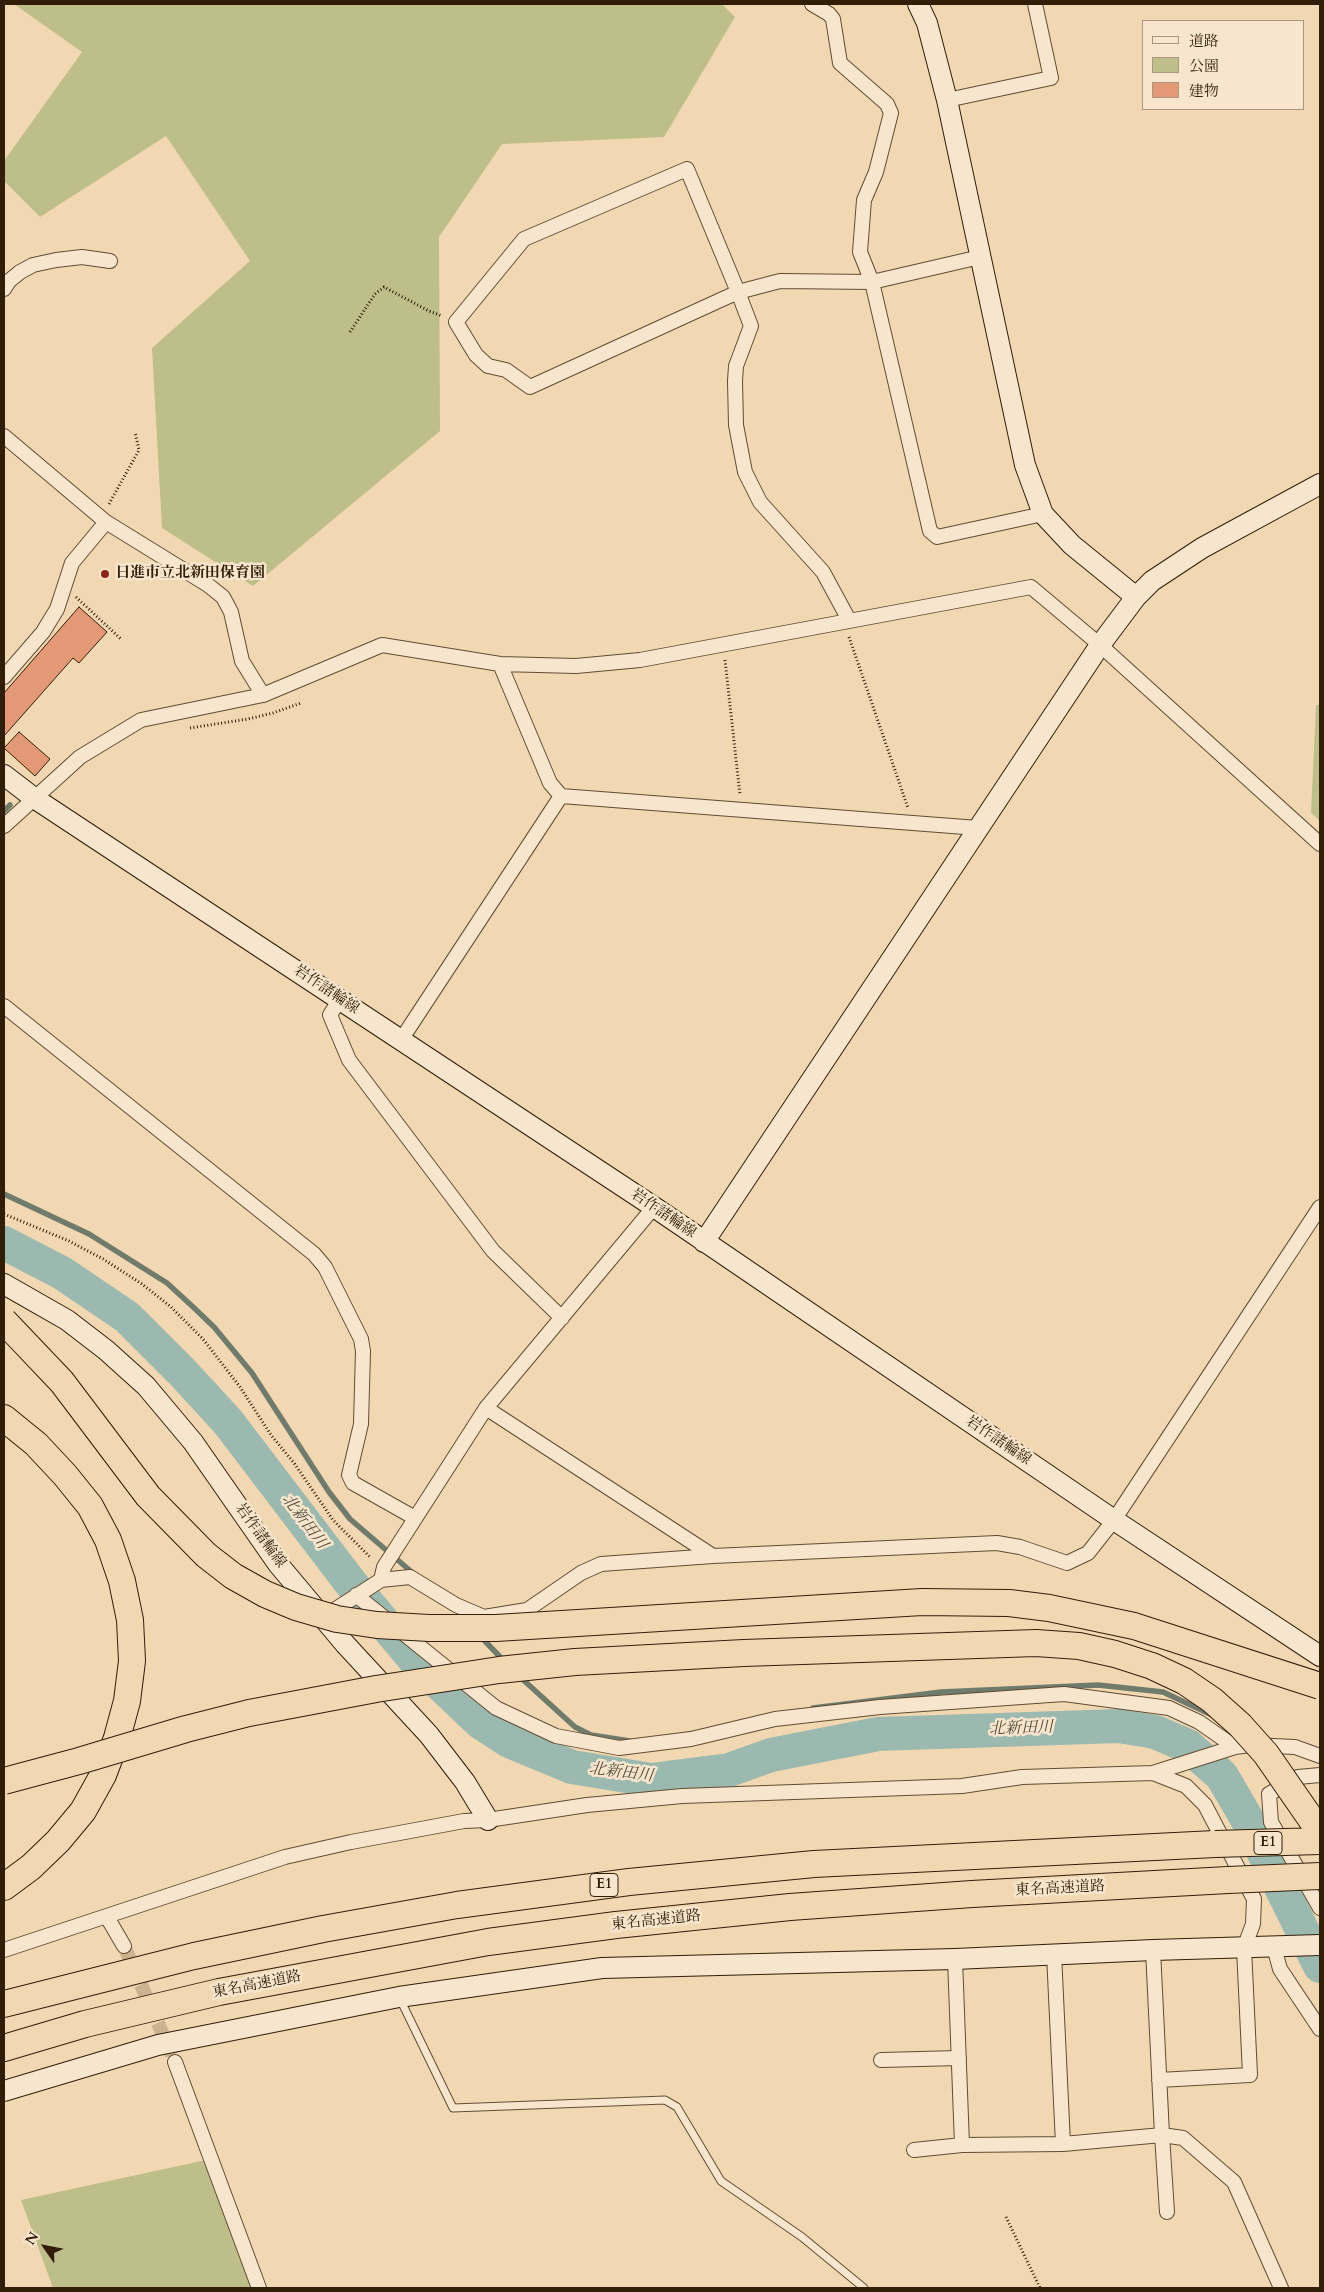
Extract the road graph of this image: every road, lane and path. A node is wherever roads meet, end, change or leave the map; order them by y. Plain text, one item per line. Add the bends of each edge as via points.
1 (812, 4) edge
2 (918, 4) edge
3 (1035, 4) edge
4 (947, 100) junction
5 (980, 257) junction
6 (110, 261) dead end
7 (872, 282) junction
8 (4, 289) edge
9 (738, 292) junction
10 (456, 322) junction
11 (350, 332) dead end
12 (135, 432) dead end
13 (4, 436) edge
14 (1320, 484) edge
15 (1043, 514) junction
16 (104, 520) junction
17 (64, 589) junction
18 (1136, 597) junction
19 (846, 621) junction
20 (122, 640) dead end
21 (724, 644) junction
22 (1100, 645) junction
23 (500, 664) junction
24 (4, 677) edge
25 (263, 696) junction
26 (4, 775) edge
27 (561, 796) junction
28 (34, 798) junction
29 (742, 810) junction
30 (913, 823) junction
31 (4, 826) edge
32 (978, 828) junction
33 (1320, 844) edge
34 (340, 999) junction
35 (4, 1006) edge
36 (401, 1040) junction
37 (1320, 1206) edge
38 (654, 1207) junction
39 (4, 1214) edge
40 (704, 1242) junction
41 (4, 1284) edge
42 (562, 1318) junction
43 (4, 1321) edge
44 (486, 1408) junction
45 (4, 1418) edge
46 (415, 1518) junction
47 (1114, 1520) junction
48 (713, 1556) junction
49 (381, 1576) junction
50 (356, 1595) junction
51 (323, 1618) junction
52 (1320, 1656) edge
53 (1320, 1686) edge
54 (1235, 1747) junction
55 (1320, 1756) edge
56 (1154, 1773) junction
57 (1320, 1776) edge
58 (4, 1781) edge
59 (488, 1820) junction
60 (1320, 1832) edge
61 (1320, 1841) edge
62 (1320, 1876) edge
63 (4, 1886) edge
64 (1320, 1908) edge
65 (107, 1917) junction
66 (1320, 1945) edge
67 (124, 1946) tunnel mouth
68 (1274, 1947) junction
69 (1244, 1948) junction
70 (4, 1950) edge
71 (1153, 1950) junction
72 (1054, 1954) junction
73 (955, 1959) junction
74 (399, 1996) junction
75 (4, 2004) edge
76 (1320, 2029) edge
77 (4, 2048) edge
78 (959, 2058) junction
79 (881, 2060) dead end
80 (175, 2062) tunnel mouth
81 (1159, 2080) junction
82 (4, 2091) edge
83 (1162, 2135) junction
84 (1063, 2144) junction
85 (962, 2145) junction
86 (914, 2150) dead end
87 (1167, 2212) dead end
88 (1006, 2217) dead end
89 (259, 2288) edge
90 (864, 2288) edge
91 (1040, 2288) edge
92 (1281, 2288) edge

1 - 7 street via 833,19 840,63 887,104 891,113 876,172 864,200 860,252
2 - 4 street via 927,23
3 - 4 street via 1051,78
4 - 5 street
5 - 7 street
5 - 15 street via 1025,465
6 - 8 street via 82,258 33,265 9,281
7 - 9 street via 780,281
7 - 15 street via 930,531 937,537
9 - 10 street via 530,387 506,370 488,366 476,355
9 - 10 street via 687,169 524,240
9 - 19 street via 751,326 736,366 735,381 736,425 745,472 760,502 822,572
10 - 11 path via 384,286
12 - 16 path via 139,450
13 - 16 street
14 - 18 street via 1202,548 1152,581
15 - 18 street via 1072,545
16 - 17 street via 72,563
16 - 25 street via 223,597 231,612 242,662
17 - 20 path
17 - 24 street via 43,632
18 - 22 street
19 - 21 street
19 - 22 street via 1031,587
19 - 30 path
21 - 23 street via 640,660 576,666
21 - 29 path
22 - 32 street
22 - 33 street
23 - 25 street via 382,645
23 - 27 street via 550,783
25 - 28 street via 141,720 80,757
26 - 28 street, 岩作諸輪線
27 - 29 street
27 - 36 street
28 - 31 street
28 - 34 street, 岩作諸輪線
29 - 30 street
30 - 32 street
32 - 40 street
34 - 36 street, 岩作諸輪線
34 - 42 street via 330,1015 349,1060 493,1251
35 - 46 street via 314,1254 325,1267 364,1351 362,1424 349,1475 354,1483
36 - 38 street, 岩作諸輪線
37 - 47 street
38 - 40 street, 岩作諸輪線
38 - 42 street
39 - 49 path via 103,1259 171,1307 203,1339 334,1520 373,1560
40 - 47 street, 岩作諸輪線
41 - 51 street, 岩作諸輪線 via 67,1320 146,1386 193,1442 278,1564
42 - 44 street
43 - 53 highway, bridge via 62,1382 148,1496 206,1555 233,1576 265,1594 337,1619 429,1628 496,1628 922,1602 1009,1603 1134,1626
44 - 46 street
44 - 48 street
45 - 63 highway via 36,1444 65,1475 90,1506 108,1540 122,1580 130,1620 132,1661 127,1701 117,1738 103,1775 83,1811 58,1842
46 - 49 street
47 - 48 street via 1088,1553 1068,1563 998,1543
47 - 52 street, 岩作諸輪線
48 - 49 street via 602,1564 581,1573 527,1610 484,1617 456,1605 410,1577
49 - 50 street
50 - 51 street
50 - 54 street via 496,1708 556,1736 619,1748 691,1739 775,1719 880,1707 1064,1694 1169,1708 1199,1722
51 - 59 street, 岩作諸輪線 via 429,1735 465,1782
54 - 55 street via 1294,1747
54 - 56 street
56 - 59 street via 1022,1777 962,1786 682,1796 587,1805
56 - 69 street via 1186,1786 1205,1805 1254,1899 1253,1924
57 - 64 street via 1298,1776 1269,1794 1271,1822
58 - 60 highway, bridge via 249,1713 499,1670 575,1662 724,1654 1036,1643 1079,1646 1115,1654 1152,1666 1191,1686 1240,1725 1266,1754
59 - 65 street via 464,1821 285,1857
61 - 75 highway, E1, bridge via 814,1864 610,1884 457,1905 323,1929 194,1956
62 - 77 highway, 東名高速道路, bridge via 790,1907 507,1939 219,1992 85,2024
65 - 67 street
65 - 70 street
66 - 68 street
68 - 69 street
68 - 76 street via 1280,1969
69 - 71 street
69 - 81 street via 1250,2075
71 - 72 street
71 - 81 street
72 - 73 street
72 - 84 street
73 - 74 street via 602,1968
73 - 78 street
74 - 82 street via 158,2044
74 - 90 lane via 454,2108 666,2100 677,2107 721,2180 802,2237
78 - 79 street
78 - 85 street
80 - 89 street
81 - 83 street
83 - 84 street
83 - 87 street
83 - 92 street via 1183,2138 1234,2182
84 - 85 street
85 - 86 street
88 - 91 path

